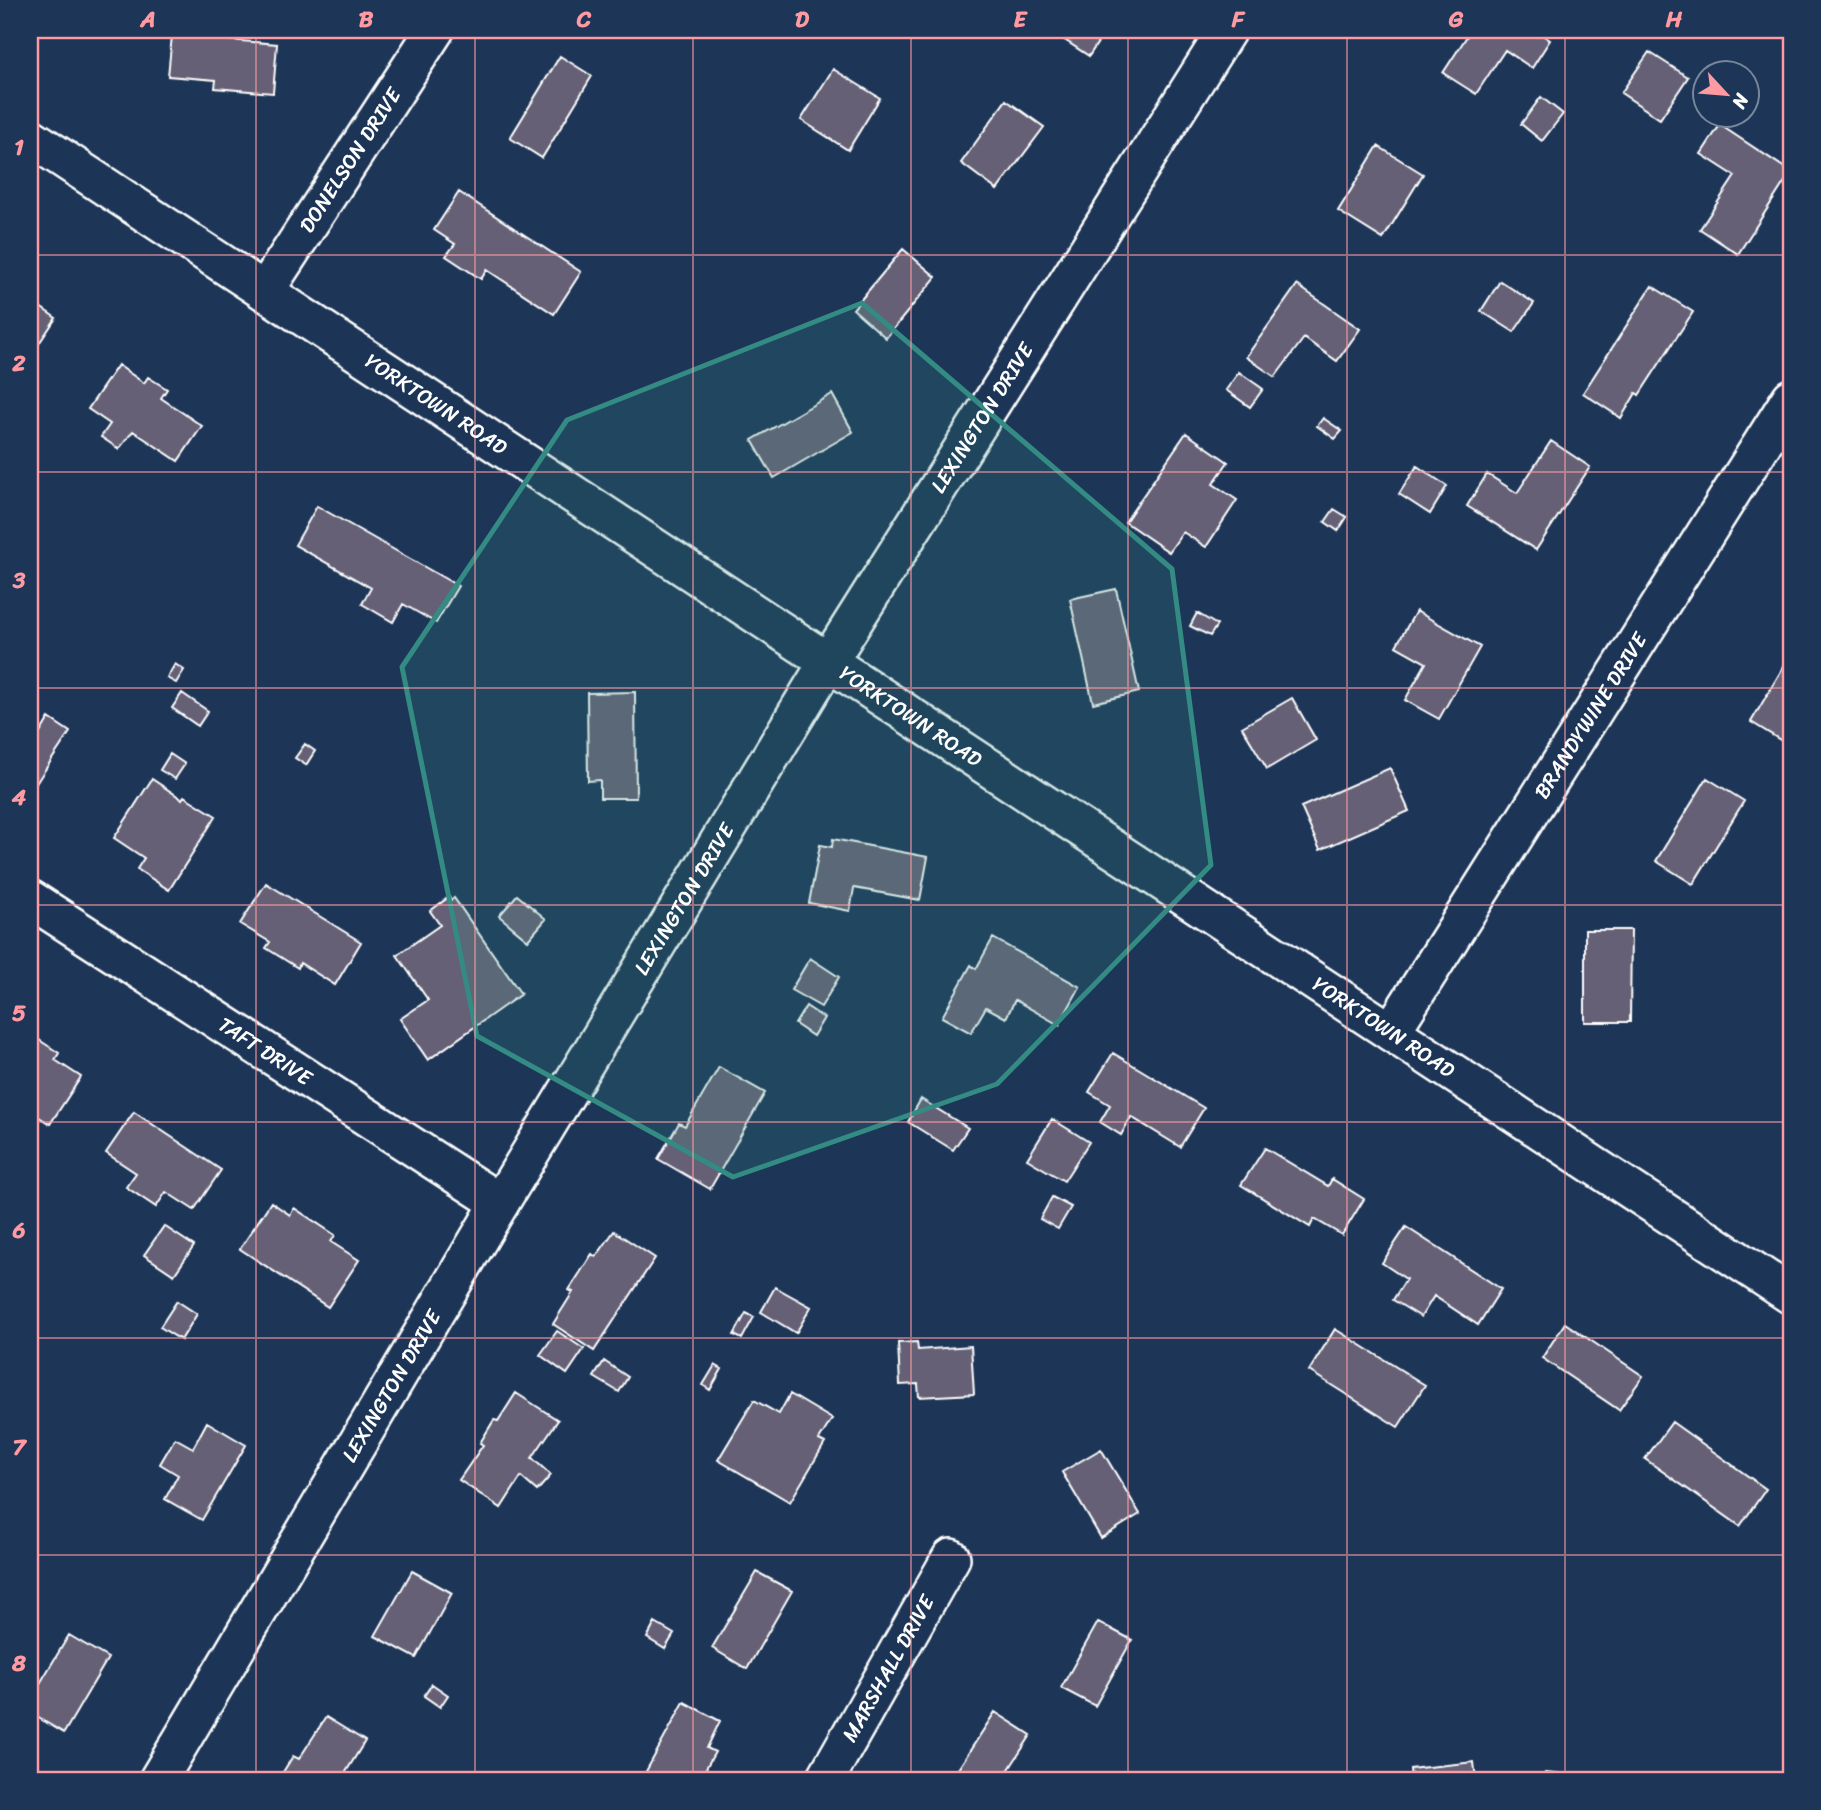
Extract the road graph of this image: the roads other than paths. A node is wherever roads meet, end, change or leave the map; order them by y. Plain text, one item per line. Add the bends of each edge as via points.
1 (435, 30) edge
2 (1227, 30) edge
3 (30, 137) edge
4 (265, 291) junction
5 (1791, 398) edge
6 (828, 662) junction
7 (30, 899) edge
8 (1391, 1032) junction
9 (500, 1203) junction
10 (1791, 1295) edge
11 (951, 1558) dead end
12 (158, 1780) edge
13 (825, 1780) edge

1 - 4 street, DONELSON DRIVE
2 - 6 street, LEXINGTON DRIVE
3 - 4 street, YORKTOWN ROAD
4 - 6 street, YORKTOWN ROAD
5 - 8 street, BRANDYWINE DRIVE
6 - 8 street, YORKTOWN ROAD
6 - 9 street, LEXINGTON DRIVE
7 - 9 street, TAFT DRIVE
8 - 10 street, YORKTOWN ROAD
9 - 12 street, LEXINGTON DRIVE
11 - 13 street, MARSHALL DRIVE

